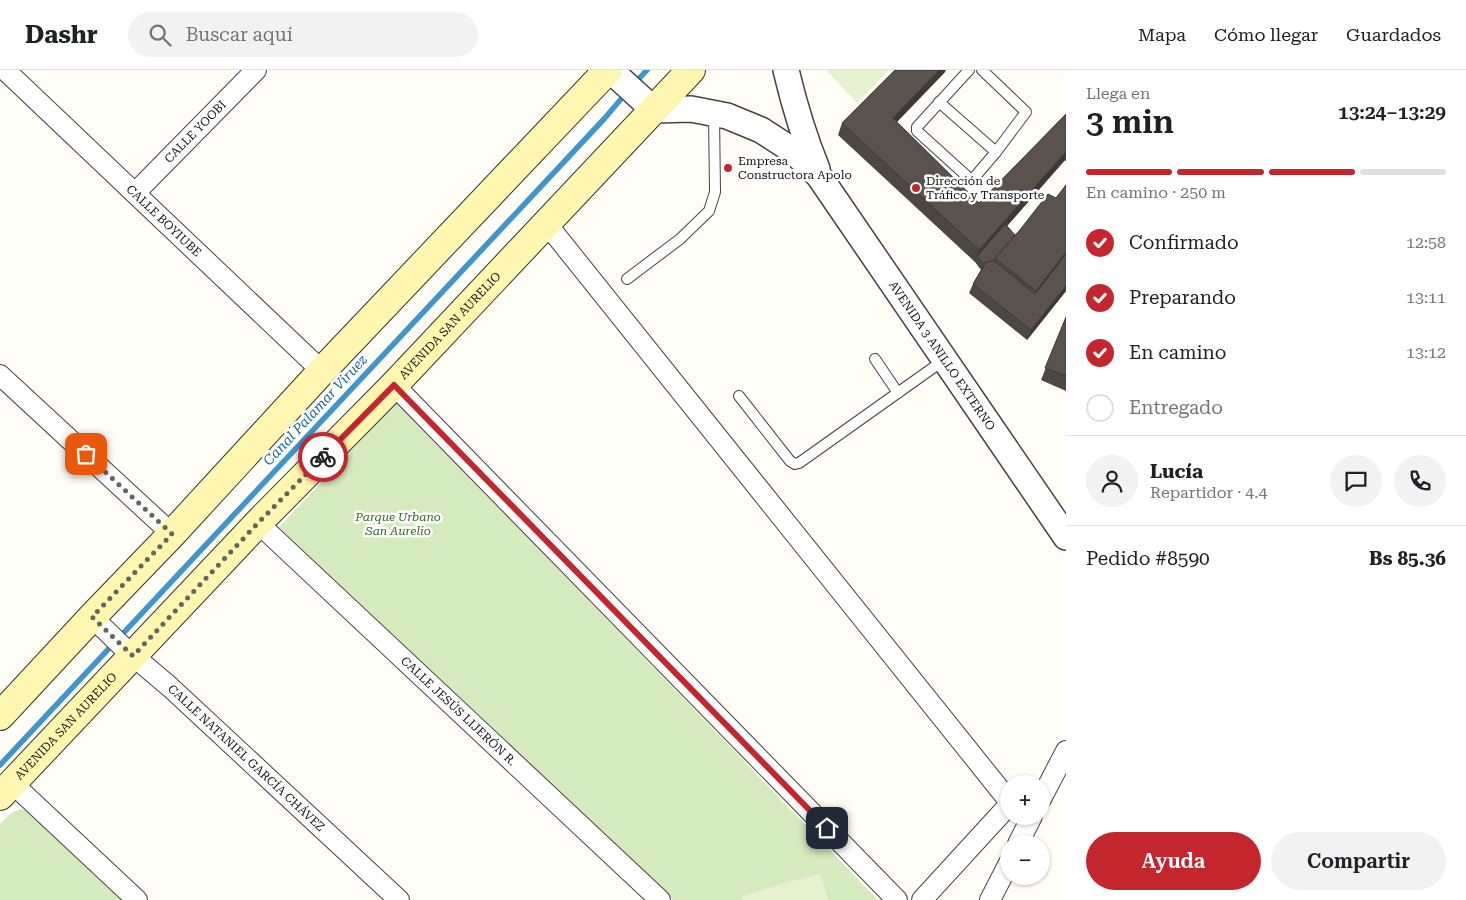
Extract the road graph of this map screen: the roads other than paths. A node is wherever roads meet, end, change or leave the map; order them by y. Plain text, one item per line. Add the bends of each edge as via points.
1 (5, 70) edge
2 (256, 70) edge
3 (691, 70) edge
4 (786, 70) edge
5 (969, 70) edge
6 (982, 70) edge
7 (612, 72) edge
8 (939, 102) junction
9 (650, 106) junction
10 (714, 113) junction
11 (996, 152) junction
12 (819, 176) junction
13 (135, 194) junction
14 (546, 223) junction
15 (627, 279) dead end
16 (875, 359) dead end
17 (944, 360) junction
18 (322, 371) junction
19 (0, 375) edge
20 (394, 385) junction
21 (898, 393) junction
22 (739, 396) dead end
23 (258, 523) junction
24 (172, 534) junction
25 (1066, 537) edge
26 (96, 622) junction
27 (129, 652) junction
28 (0, 716) edge
29 (1066, 751) edge
30 (1054, 773) junction
31 (1050, 775) edge
32 (1050, 781) edge
33 (6, 790) edge
34 (1000, 790) edge
35 (1000, 815) edge
36 (1000, 881) edge
37 (136, 900) edge
38 (399, 900) edge
39 (660, 900) edge
40 (897, 900) edge
41 (922, 900) edge
42 (990, 900) edge

1 - 13 street, CALLE BOYIUBE
2 - 13 street, CALLE YOOBI
3 - 9 main road, AVENIDA SAN AURELIO
4 - 12 street, AVENIDA 3 ANILLO EXTERNO via 804,138
5 - 8 lane
6 - 11 lane via 1026,112
7 - 9 street
7 - 18 main road
8 - 11 lane
8 - 11 lane via 917,131 970,179 975,178
9 - 10 street, AVENIDA 3 ANILLO EXTERNO
9 - 14 main road, AVENIDA SAN AURELIO
10 - 12 street, AVENIDA 3 ANILLO EXTERNO via 761,130 792,150
10 - 15 lane via 715,192 709,211 680,239
12 - 17 street, AVENIDA 3 ANILLO EXTERNO
13 - 18 street, CALLE BOYIUBE
14 - 20 main road, AVENIDA SAN AURELIO
14 - 34 street
16 - 21 lane
17 - 21 lane
17 - 25 street, AVENIDA 3 ANILLO EXTERNO
18 - 24 main road
19 - 24 street
20 - 23 main road, AVENIDA SAN AURELIO
20 - 40 street
21 - 22 lane via 799,464 790,461
23 - 27 main road, AVENIDA SAN AURELIO
23 - 39 street, CALLE JESÚS LIJERÓN R.
24 - 26 main road
26 - 27 street, CALLE NATANIEL GARCÍA CHÁVEZ
26 - 28 main road
27 - 33 main road, AVENIDA SAN AURELIO
27 - 38 street, CALLE NATANIEL GARCÍA CHÁVEZ
29 - 30 street
30 - 31 street
30 - 32 street
33 - 37 street
35 - 41 street
36 - 42 street

